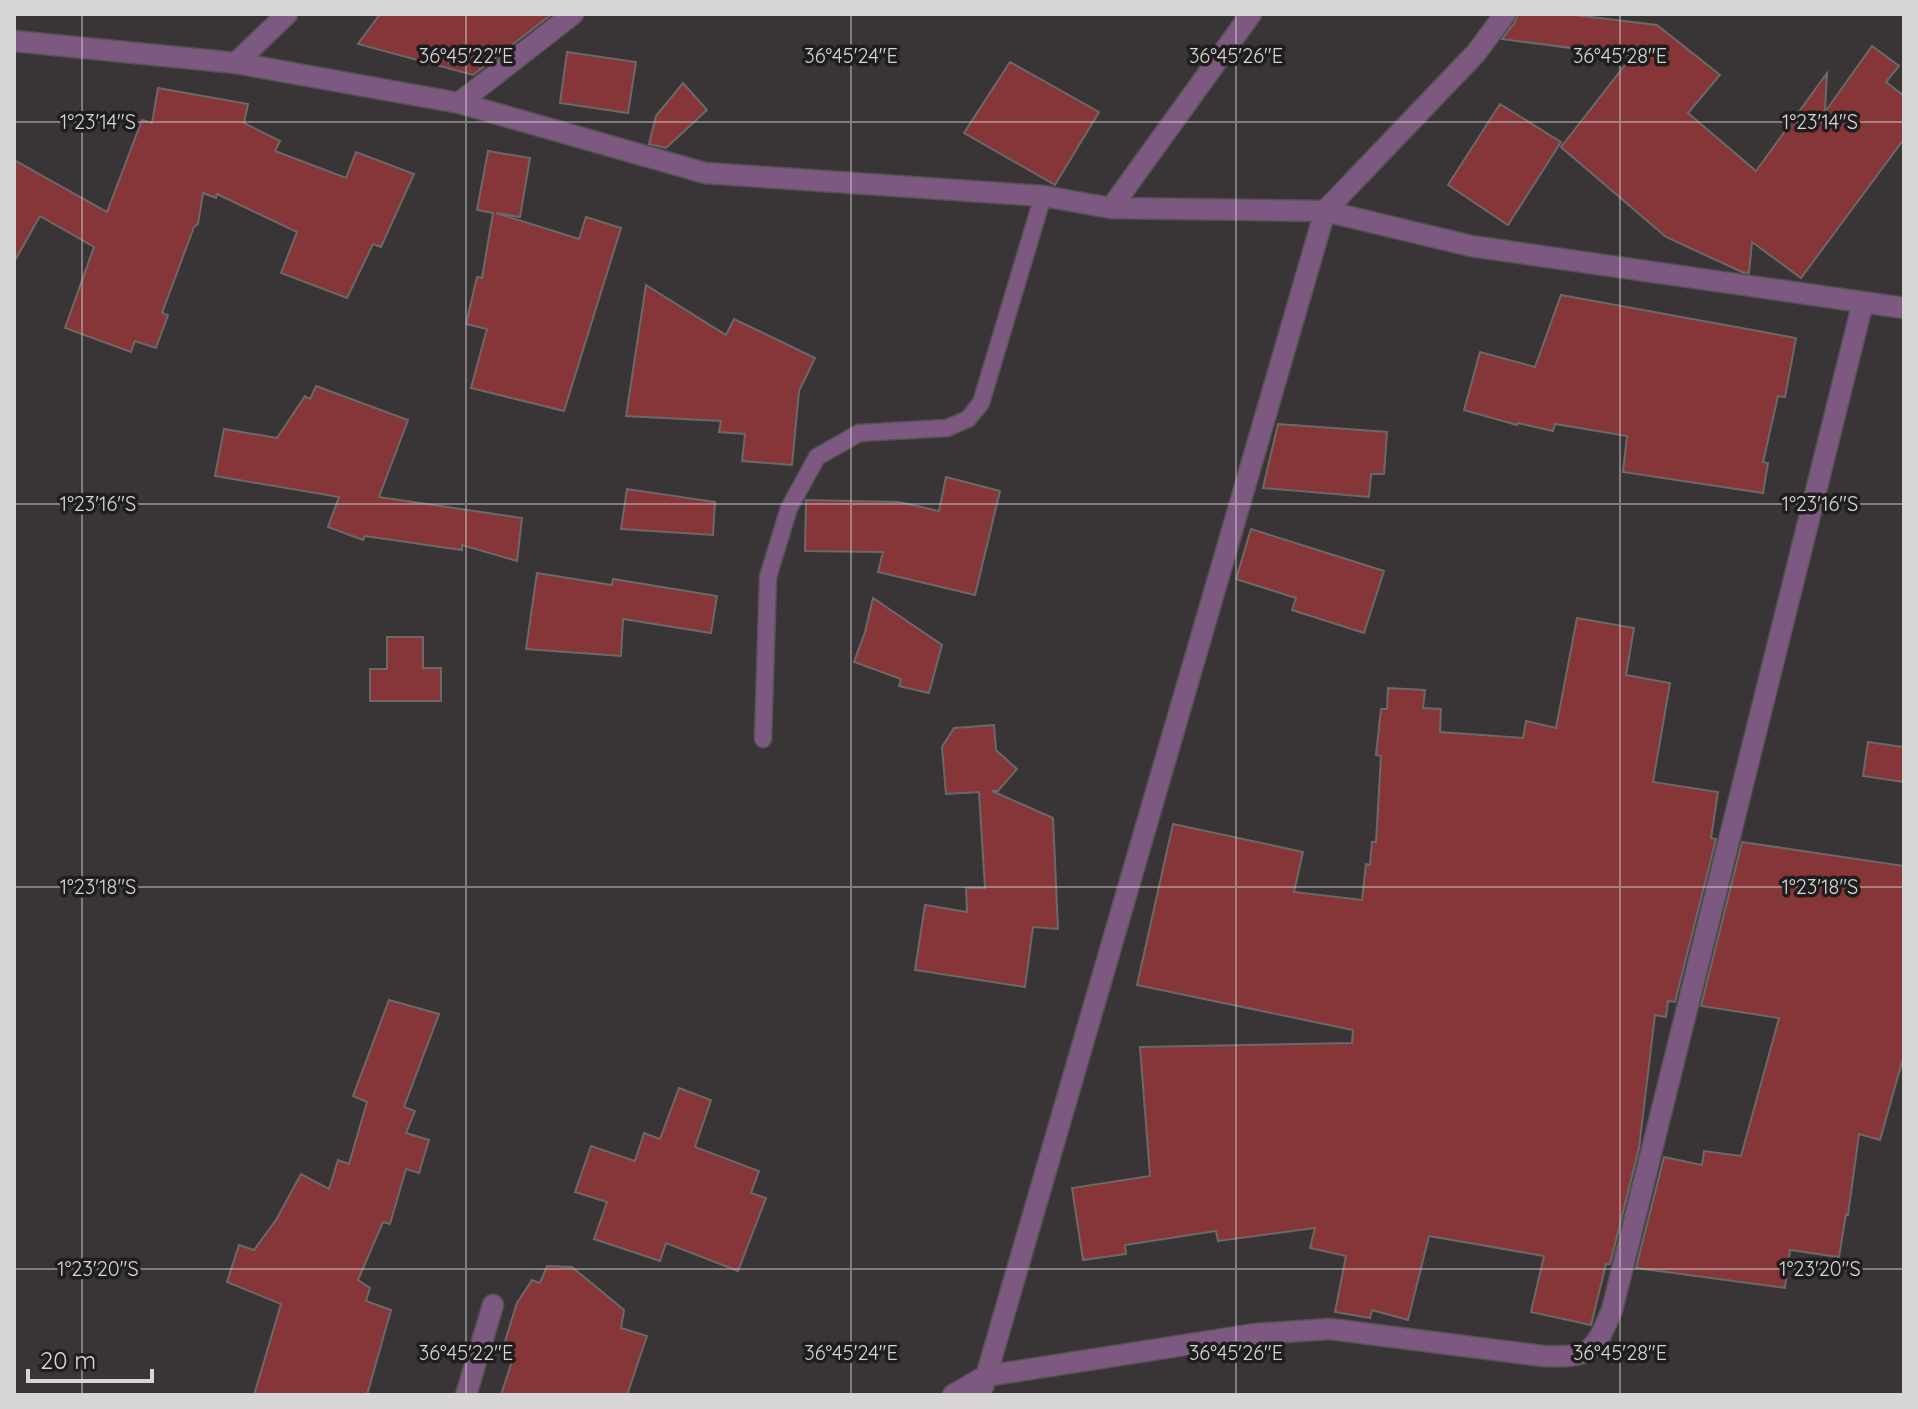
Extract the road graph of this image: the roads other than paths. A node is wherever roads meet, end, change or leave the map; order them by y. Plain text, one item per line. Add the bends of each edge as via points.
1 (287, 14) edge
2 (573, 14) edge
3 (1251, 14) edge
4 (1505, 14) edge
5 (14, 41) edge
6 (236, 63) junction
7 (459, 103) junction
8 (1043, 196) junction
9 (1111, 208) junction
10 (1325, 211) junction
11 (1863, 302) junction
12 (1904, 308) edge
13 (763, 739) dead end
14 (493, 1305) dead end
15 (984, 1386) edge
16 (466, 1395) edge
17 (953, 1395) edge

1 - 6 street
2 - 7 street
3 - 9 street
4 - 10 street via 1476,53
5 - 6 street
6 - 7 street
7 - 8 street via 705,173
8 - 9 street
8 - 13 lane via 981,403 968,419 947,428 859,433 817,457 789,508 768,577
9 - 10 street
10 - 11 street via 1471,246
10 - 15 street
11 - 12 street
11 - 15 street via 1612,1310 1598,1343 1575,1358 1330,1329 1255,1334
14 - 16 street
15 - 17 street

